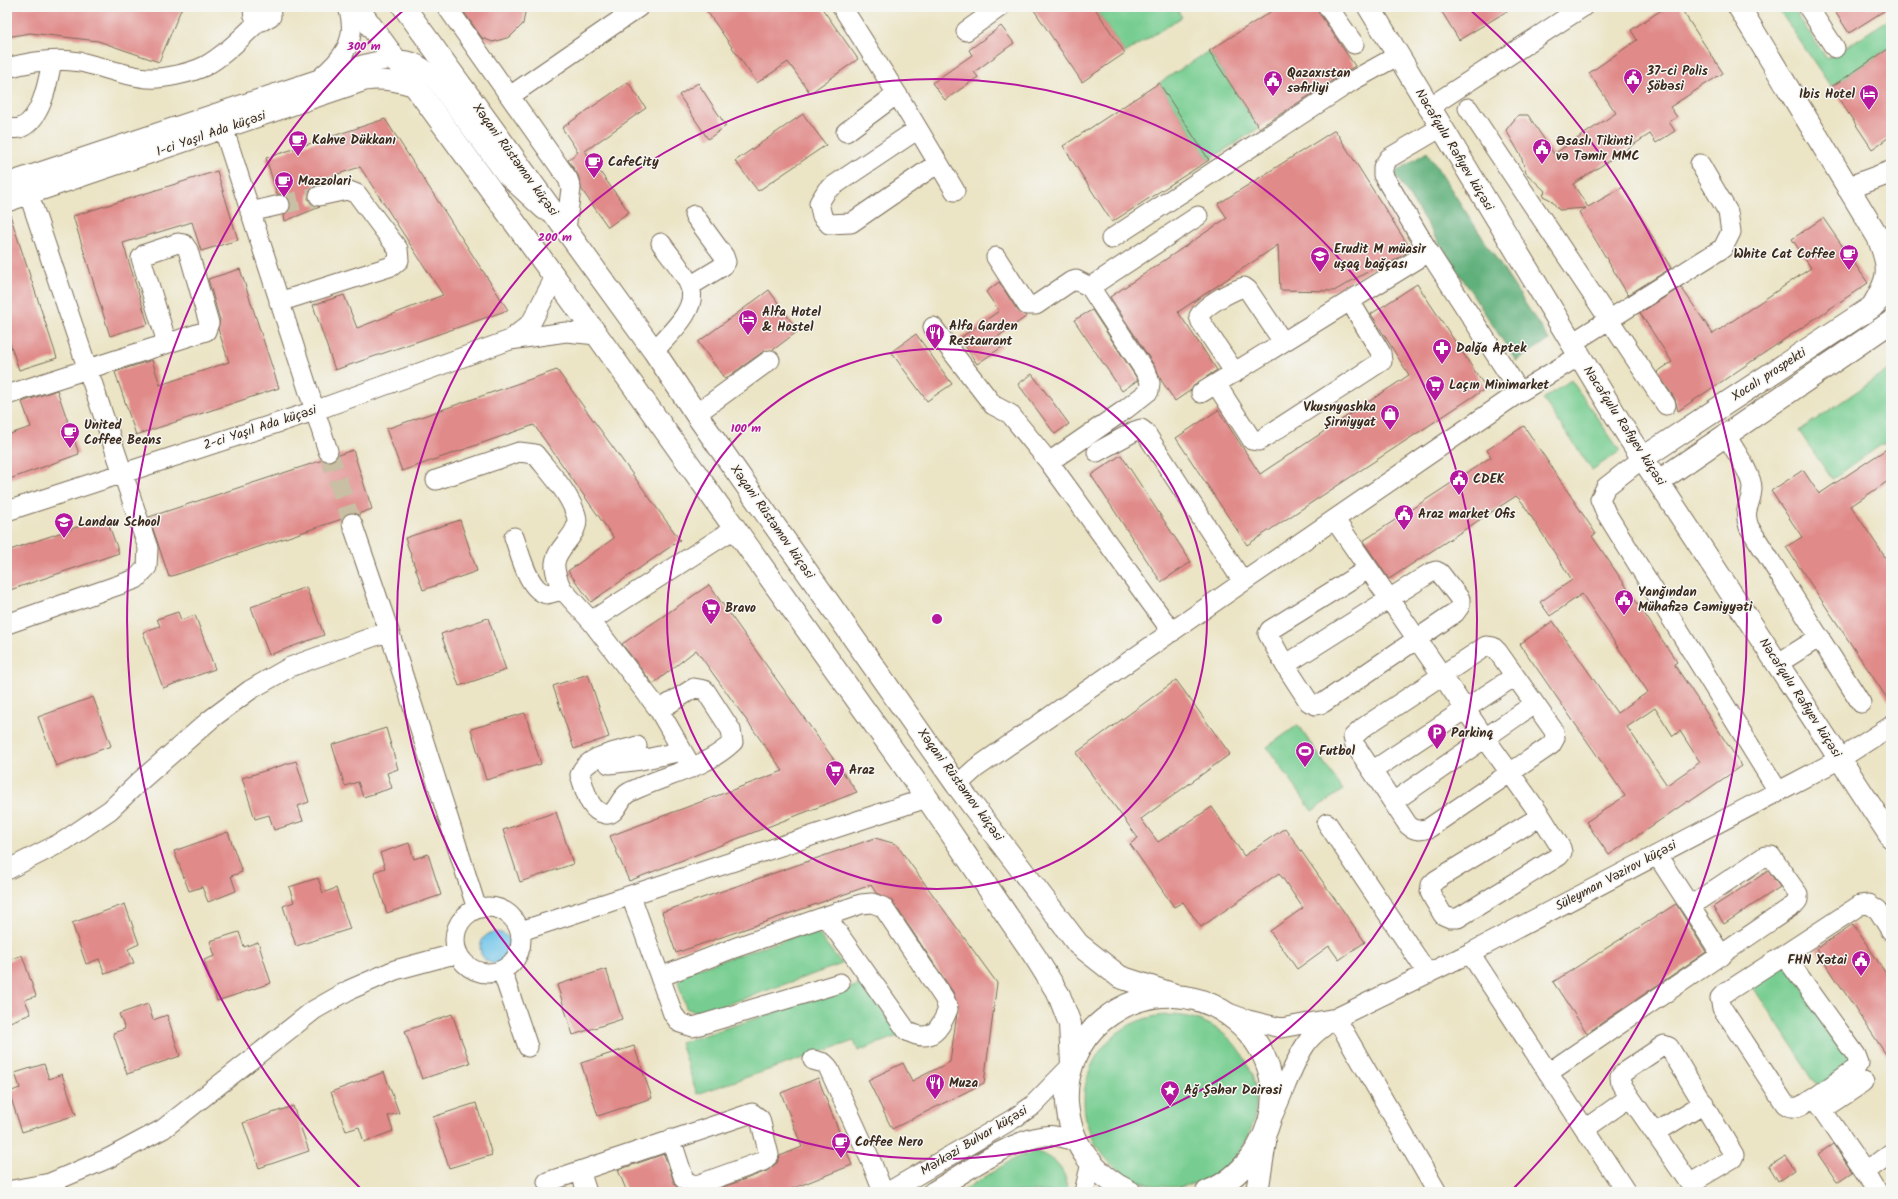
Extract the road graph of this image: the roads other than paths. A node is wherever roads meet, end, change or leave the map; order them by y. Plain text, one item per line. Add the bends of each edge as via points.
1 (348, 7) edge
2 (357, 7) edge
3 (404, 7) edge
4 (447, 7) edge
5 (639, 7) edge
6 (842, 7) edge
7 (1000, 7) edge
8 (1328, 7) edge
9 (1369, 7) edge
10 (1583, 7) edge
11 (1739, 7) edge
12 (1808, 7) edge
13 (268, 11) edge
14 (966, 31) dead end
15 (1354, 44) dead end
16 (1835, 48) dead end
17 (1398, 56) junction
18 (397, 61) junction
19 (52, 62) junction
20 (7, 68) edge
21 (319, 79) junction
22 (417, 87) junction
23 (897, 94) junction
24 (510, 96) junction
25 (1428, 108) junction
26 (1468, 108) dead end
27 (7, 128) edge
28 (1440, 128) junction
29 (918, 129) junction
30 (224, 130) junction
31 (846, 132) dead end
32 (938, 163) junction
33 (1700, 164) dead end
34 (1891, 172) edge
35 (7, 183) edge
36 (1848, 188) junction
37 (955, 191) dead end
38 (29, 195) junction
39 (319, 196) tunnel mouth
40 (7, 202) edge
41 (280, 205) tunnel mouth
42 (250, 212) junction
43 (694, 215) dead end
44 (1198, 216) dead end
45 (1891, 226) edge
46 (566, 230) junction
47 (1112, 239) dead end
48 (660, 243) dead end
49 (1429, 252) junction
50 (996, 257) dead end
51 (555, 277) junction
52 (690, 286) junction
53 (1090, 287) junction
54 (1891, 288) edge
55 (1350, 301) junction
56 (279, 302) junction
57 (1872, 307) junction
58 (1610, 319) junction
59 (1891, 322) edge
60 (933, 327) dead end
61 (597, 335) junction
62 (510, 340) junction
63 (1283, 342) junction
64 (167, 343) junction
65 (1575, 349) junction
66 (654, 351) junction
67 (770, 360) dead end
68 (87, 368) junction
69 (1234, 372) junction
70 (1520, 392) junction
71 (8, 394) edge
72 (1666, 405) dead end
73 (314, 411) junction
74 (696, 414) junction
75 (1726, 435) junction
76 (328, 451) tunnel mouth
77 (1097, 452) dead end
78 (1643, 458) junction
79 (1049, 462) junction
80 (122, 472) junction
81 (436, 480) dead end
82 (1659, 481) junction
83 (7, 511) edge
84 (1335, 520) junction
85 (352, 523) tunnel mouth
86 (734, 529) junction
87 (514, 537) dead end
88 (1368, 569) junction
89 (1242, 582) junction
90 (562, 589) junction
91 (1390, 600) junction
92 (591, 621) junction
93 (7, 624) edge
94 (389, 631) junction
95 (1172, 632) junction
96 (1820, 637) junction
97 (1416, 638) junction
98 (1777, 664) junction
99 (1285, 665) junction
100 (1441, 675) junction
101 (1515, 676) junction
102 (1862, 703) dead end
103 (1534, 704) junction
104 (1464, 709) junction
105 (659, 710) junction
106 (1891, 726) edge
107 (1485, 738) junction
108 (636, 746) dead end
109 (682, 751) junction
110 (1840, 759) junction
111 (692, 768) junction
112 (1372, 771) junction
113 (1511, 773) junction
114 (957, 784) junction
115 (1778, 791) junction
116 (595, 798) dead end
117 (927, 798) junction
118 (1393, 802) junction
119 (1541, 816) junction
120 (1327, 823) dead end
121 (1891, 837) edge
122 (1657, 855) junction
123 (7, 870) edge
124 (630, 896) junction
125 (1690, 906) junction
126 (478, 908) junction
127 (826, 916) junction
128 (520, 931) junction
129 (1891, 931) edge
130 (458, 953) junction
131 (1470, 953) junction
132 (1784, 955) junction
133 (1722, 956) junction
134 (502, 971) junction
135 (1428, 974) junction
136 (660, 977) junction
137 (840, 983) dead end
138 (1175, 995) junction
139 (1225, 1011) junction
140 (1336, 1018) junction
141 (528, 1047) dead end
142 (813, 1060) dead end
143 (1072, 1065) junction
144 (1548, 1073) junction
145 (1864, 1082) dead end
146 (1630, 1097) junction
147 (1704, 1103) junction
148 (1818, 1104) junction
149 (1268, 1126) junction
150 (1585, 1129) junction
151 (1655, 1133) junction
152 (671, 1139) junction
153 (1077, 1142) junction
154 (1891, 1153) edge
155 (1091, 1163) junction
156 (580, 1171) junction
157 (1865, 1172) junction
158 (547, 1182) dead end
159 (7, 1191) edge
160 (587, 1192) edge
161 (883, 1192) edge
162 (888, 1192) edge
163 (932, 1192) edge
164 (1084, 1192) edge
165 (1130, 1192) edge
166 (1207, 1192) edge
167 (1257, 1192) edge
168 (1437, 1192) edge
169 (1626, 1192) edge
170 (1878, 1192) edge

1 - 21 street, 1-ci Yaşıl Ada küçəsi via 350,41 344,54
2 - 18 main road
3 - 46 main road, Xəqani Rüstəmov küçəsi
4 - 24 street
5 - 24 street
6 - 23 street
7 - 14 street
8 - 15 street
9 - 17 main road, Nəcəfqulu Rəfiyev küçəsi
10 - 25 street
11 - 36 main road
12 - 16 street
13 - 19 street via 238,41 205,66 176,75 148,78 78,62
17 - 25 main road, Nəcəfqulu Rəfiyev küçəsi
17 - 47 street via 1352,81
18 - 21 street via 368,64
18 - 22 main road
18 - 46 street via 413,63 434,78 506,175
19 - 20 street
19 - 27 street via 46,91 38,110 28,123 19,128
21 - 35 street, 1-ci Yaşıl Ada küçəsi
22 - 30 street, 1-ci Yaşıl Ada küçəsi via 391,80 365,81
22 - 51 main road
23 - 29 street
23 - 31 street
24 - 46 street via 568,180 571,188
25 - 28 main road, Nəcəfqulu Rəfiyev küçəsi
26 - 58 street
28 - 49 street via 1390,158 1383,167 1383,175
28 - 65 main road, Nəcəfqulu Rəfiyev küçəsi
29 - 32 street
29 - 32 street via 826,190 819,203 822,216 829,224 851,223
30 - 38 street, 1-ci Yaşıl Ada küçəsi
30 - 42 street
32 - 37 street
33 - 58 street via 1728,212 1731,232 1723,248
34 - 36 main road
36 - 45 main road
36 - 57 main road via 1885,252 1887,270 1884,286
38 - 40 street, 1-ci Yaşıl Ada küçəsi
38 - 68 street
39 - 56 street via 347,190 357,194 398,249 399,260 392,266
41 - 42 street
42 - 56 street
43 - 52 street via 726,262
44 - 53 street
46 - 66 main road, Xəqani Rüstəmov küçəsi
48 - 52 street
49 - 55 street
49 - 70 street
50 - 53 street via 1027,305 1036,305 1076,280
51 - 61 main road
51 - 62 street, 2-ci Yaşıl Ada küçəsi via 531,323
52 - 66 street via 691,307
53 - 79 street via 1148,376 1149,391 1126,410
54 - 57 main road, Xocalı prospekti
55 - 63 street
55 - 69 street via 1382,353 1382,361 1259,441 1252,440 1208,389
56 - 73 street
57 - 78 main road, Xocalı prospekti
58 - 65 street
58 - 72 street
59 - 75 main road, Xocalı prospekti
60 - 79 street via 993,405 1010,414
61 - 62 street, 2-ci Yaşıl Ada küçəsi via 566,332
61 - 86 main road
62 - 73 street, 2-ci Yaşıl Ada küçəsi
63 - 69 street
63 - 69 street via 1248,290 1244,287 1236,289 1202,310 1199,316
64 - 64 street via 206,331 209,323 188,250 184,244 178,243 145,254 141,258
64 - 68 street
65 - 70 street
65 - 78 main road, Nəcəfqulu Rəfiyev küçəsi
66 - 74 main road, Xəqani Rüstəmov küçəsi
67 - 74 street
68 - 71 street
68 - 80 street
70 - 84 street
73 - 76 street
73 - 80 street, 2-ci Yaşıl Ada küçəsi
74 - 114 main road, Xəqani Rüstəmov küçəsi
75 - 82 main road, Xocalı prospekti
75 - 96 street via 1750,479 1752,488 1745,516 1749,527
77 - 89 street via 1135,431 1141,429 1145,432
78 - 82 main road, Nəcəfqulu Rəfiyev küçəsi
78 - 115 street via 1606,487 1600,499 1606,513
79 - 95 street
80 - 83 street, 2-ci Yaşıl Ada küçəsi
80 - 93 street via 148,548 147,567 136,579
81 - 90 street via 519,452 535,454 567,497 576,515 577,526 560,550 555,563
82 - 98 main road, Nəcəfqulu Rəfiyev küçəsi
84 - 88 street
84 - 89 street
85 - 94 street
86 - 92 street
86 - 117 main road
87 - 90 street via 537,591 548,594
88 - 91 street
88 - 99 street via 1270,630 1268,634
89 - 95 street
90 - 92 street
91 - 97 street
91 - 97 street via 1436,571 1440,572 1460,599 1460,606 1455,613
91 - 99 street
92 - 105 street
94 - 123 street via 290,667 250,690 211,719 110,810 64,841
94 - 126 street
95 - 114 street via 976,768
96 - 98 street
96 - 102 street
97 - 99 street via 1323,703 1316,705 1309,702
97 - 100 street
98 - 110 main road, Nəcəfqulu Rəfiyev küçəsi
100 - 101 street via 1486,646 1493,647 1498,652
100 - 104 street
100 - 112 street via 1353,737 1355,745
101 - 103 street
101 - 104 street
103 - 107 street
103 - 113 street via 1554,731 1555,738 1551,745
104 - 107 street
104 - 112 street
105 - 109 street
105 - 111 street via 694,688 705,690 731,730 733,742 724,751
106 - 110 street, Süleyman Vəzirov küçəsi
107 - 113 street
107 - 118 street
108 - 111 street via 592,760 582,768 580,775 593,808 607,814 613,812 627,793
109 - 111 street
109 - 116 street via 600,767 595,772 592,782
110 - 115 street, Süleyman Vəzirov küçəsi
110 - 121 main road, Nəcəfqulu Rəfiyev küçəsi
112 - 118 street
113 - 118 street via 1421,831 1414,830 1408,825
113 - 119 street
114 - 138 main road, Xəqani Rüstəmov küçəsi via 1078,944 1120,977
115 - 122 street, Süleyman Vəzirov küçəsi
117 - 124 street
117 - 143 main road via 1059,995 1070,1024
119 - 119 street via 1561,848 1559,856 1458,918 1443,915 1430,892 1430,885
120 - 135 street
122 - 125 street
122 - 131 street, Süleyman Vəzirov küçəsi
124 - 128 street
124 - 136 street
125 - 133 street
125 - 133 street via 1765,856 1775,859 1798,894 1798,900 1794,905
126 - 128 street via 492,906 502,909 512,915
126 - 130 street via 470,911 457,929 455,939
127 - 127 street via 907,1031 918,1037 933,1034 942,1025 948,1009 944,998 883,907 861,904
127 - 136 street
128 - 134 street via 522,946 518,956
129 - 132 street via 1878,910 1869,904 1860,905
130 - 134 street via 469,968 491,974
130 - 159 street via 395,970 349,990 314,1010 163,1129 109,1158 50,1183
131 - 135 street, Süleyman Vəzirov küçəsi
131 - 144 street
132 - 148 street via 1856,1055 1859,1063 1855,1070
132 - 148 street via 1725,993 1720,998 1722,1008 1785,1104 1790,1108 1796,1108
133 - 144 street
134 - 141 street
135 - 140 street, Süleyman Vəzirov küçəsi
136 - 137 street via 673,1014 680,1024 693,1027
138 - 139 main road via 1209,1003
138 - 143 main road via 1142,999 1112,1013 1088,1036
139 - 140 street via 1281,1028
139 - 149 main road via 1251,1035 1267,1066 1272,1096
140 - 149 street via 1306,1044
140 - 168 street
142 - 161 street via 828,1066
143 - 153 main road via 1067,1088 1068,1112
143 - 162 street, Mərkəzi Bulvar küçəsi via 1032,1106
144 - 150 street
145 - 148 street
146 - 147 street via 1621,1084 1620,1077 1664,1045 1669,1047
146 - 150 street
146 - 151 street
147 - 151 street
147 - 151 street via 1734,1155 1695,1182 1688,1181
148 - 157 street
149 - 166 main road via 1262,1142 1242,1169 1229,1180
149 - 167 main road
150 - 169 street
152 - 152 street via 752,1113 760,1119 769,1155 763,1161 694,1186 684,1179
152 - 156 street
153 - 155 main road
153 - 163 street, Mərkəzi Bulvar küçəsi via 1058,1136 1029,1140 1008,1148
154 - 157 street
155 - 164 street
155 - 165 main road via 1110,1181
156 - 158 street
156 - 160 street
157 - 170 street

